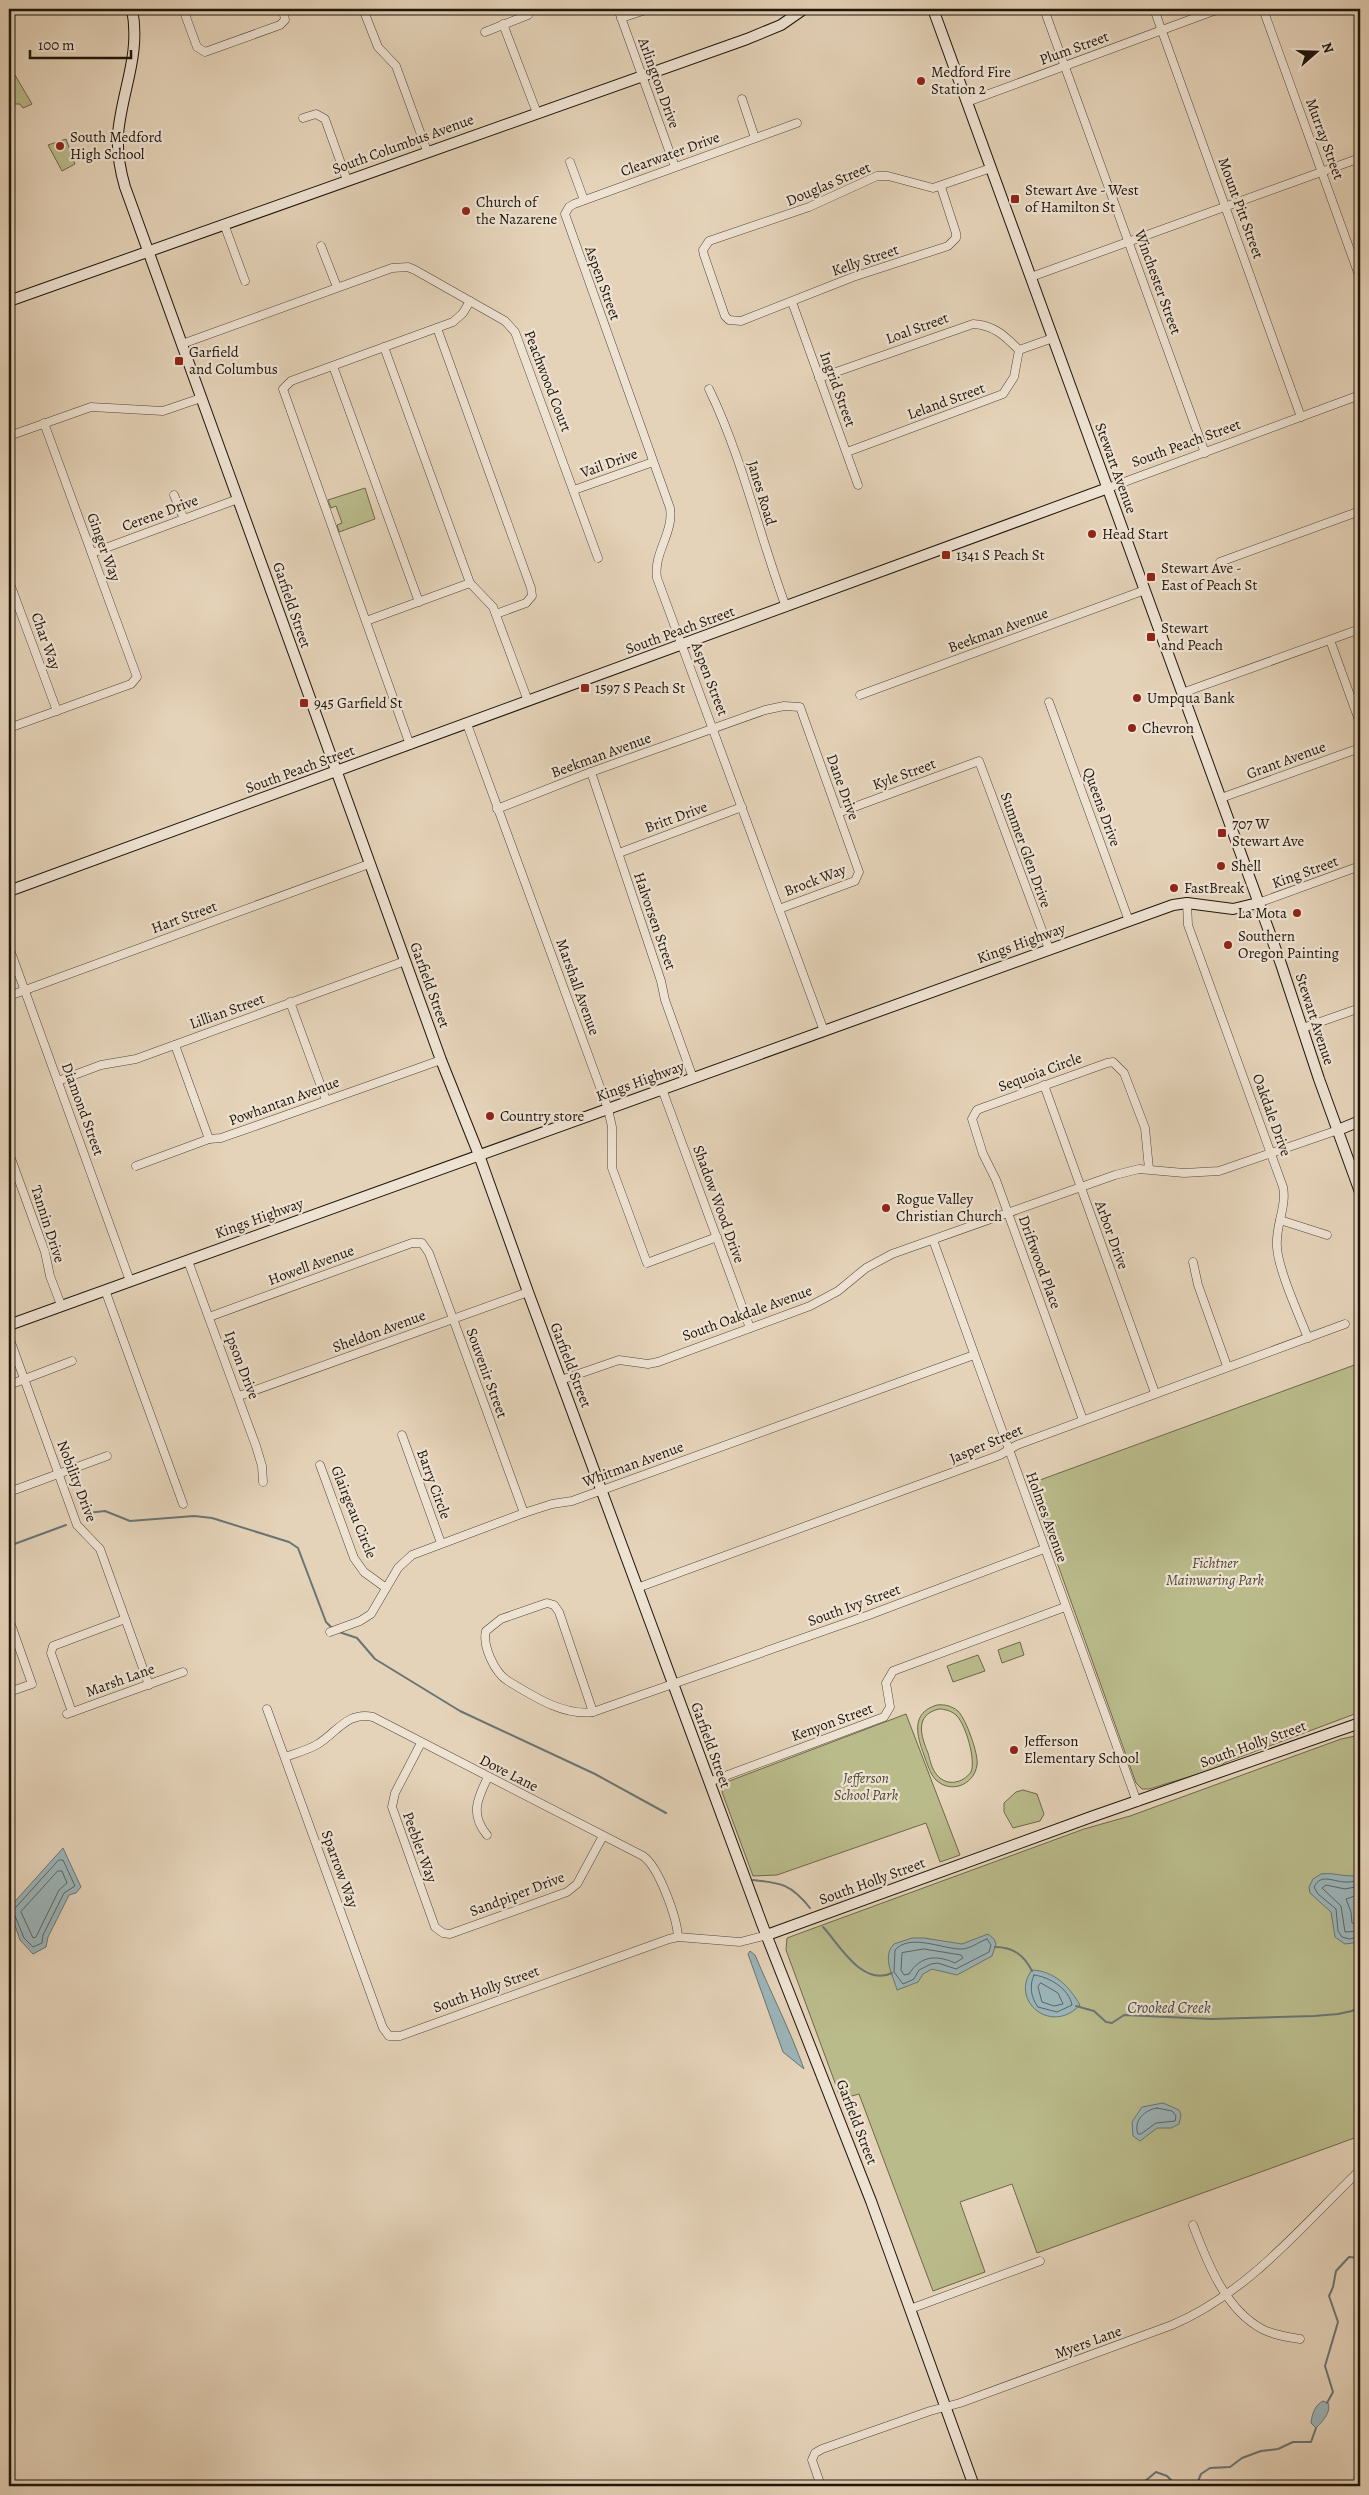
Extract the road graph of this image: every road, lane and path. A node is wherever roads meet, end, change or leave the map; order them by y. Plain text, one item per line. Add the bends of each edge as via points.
1 (132, 9) edge
2 (183, 9) edge
3 (283, 9) edge
4 (363, 9) edge
5 (618, 9) edge
6 (649, 9) edge
7 (804, 9) edge
8 (933, 9) edge
9 (1044, 9) edge
10 (1154, 9) edge
11 (1218, 9) edge
12 (1263, 9) edge
13 (528, 15) dead end
14 (621, 18) junction
15 (503, 24) junction
16 (1162, 29) junction
17 (484, 32) dead end
18 (1064, 66) junction
19 (642, 77) junction
20 (742, 99) dead end
21 (967, 102) junction
22 (537, 113) junction
23 (303, 118) dead end
24 (797, 123) dead end
25 (755, 138) junction
26 (427, 151) junction
27 (1360, 158) edge
28 (570, 162) dead end
29 (675, 166) junction
30 (991, 168) junction
31 (1322, 172) junction
32 (347, 180) junction
33 (941, 187) junction
34 (584, 200) junction
35 (1226, 207) junction
36 (566, 222) joint
37 (224, 224) junction
38 (1128, 243) junction
39 (321, 246) dead end
40 (148, 251) junction
41 (1031, 277) junction
42 (1360, 278) edge
43 (244, 281) dead end
44 (337, 287) junction
45 (9, 301) edge
46 (470, 301) junction
47 (792, 302) junction
48 (729, 320) joint
49 (437, 328) junction
50 (1052, 338) junction
51 (182, 344) junction
52 (384, 347) junction
53 (1019, 350) junction
54 (333, 366) junction
55 (820, 378) junction
56 (710, 389) dead end
57 (1360, 395) edge
58 (201, 398) junction
59 (1302, 417) junction
60 (44, 423) junction
61 (9, 436) edge
62 (847, 452) junction
63 (1205, 453) junction
64 (653, 462) junction
65 (858, 485) dead end
66 (1108, 488) junction
67 (574, 490) junction
68 (174, 495) dead end
69 (238, 499) junction
70 (1360, 511) edge
71 (184, 520) junction
72 (92, 553) junction
73 (598, 558) dead end
74 (1220, 562) dead end
75 (9, 581) edge
76 (470, 583) junction
77 (1145, 590) junction
78 (419, 602) junction
79 (786, 608) junction
80 (496, 614) junction
81 (366, 621) junction
82 (1360, 629) edge
83 (1330, 640) junction
84 (683, 645) junction
85 (1182, 692) junction
86 (860, 695) dead end
87 (528, 701) junction
88 (1049, 702) dead end
89 (800, 707) joint
90 (57, 711) junction
91 (1360, 723) edge
92 (467, 724) junction
93 (9, 728) edge
94 (714, 728) junction
95 (410, 745) junction
96 (1360, 748) edge
97 (978, 761) joint
98 (590, 772) junction
99 (335, 773) junction
100 (1220, 798) junction
101 (742, 807) junction
102 (497, 809) junction
103 (838, 813) junction
104 (619, 852) junction
105 (369, 864) junction
106 (1360, 866) edge
107 (859, 876) joint
108 (9, 891) edge
109 (1187, 903) junction
110 (1258, 903) junction
111 (779, 909) junction
112 (1129, 920) junction
113 (9, 947) edge
114 (1049, 949) junction
115 (405, 961) junction
116 (25, 990) junction
117 (9, 996) edge
118 (290, 1002) junction
119 (1360, 1008) edge
120 (1303, 1028) junction
121 (824, 1031) junction
122 (175, 1045) junction
123 (441, 1060) junction
124 (693, 1078) junction
125 (58, 1081) junction
126 (1044, 1085) junction
127 (662, 1089) junction
128 (326, 1100) junction
129 (608, 1109) junction
130 (974, 1114) joint
131 (1360, 1121) edge
132 (1338, 1130) junction
133 (209, 1139) junction
134 (9, 1153) edge
135 (1272, 1153) junction
136 (479, 1155) junction
137 (136, 1166) dead end
138 (1149, 1170) junction
139 (1080, 1187) junction
140 (1360, 1192) edge
141 (1008, 1213) junction
142 (1280, 1220) junction
143 (1326, 1235) dead end
144 (717, 1237) junction
145 (933, 1240) junction
146 (422, 1243) joint
147 (188, 1261) junction
148 (1193, 1262) dead end
149 (130, 1281) junction
150 (105, 1290) junction
151 (528, 1292) junction
152 (61, 1304) junction
153 (209, 1317) junction
154 (453, 1319) junction
155 (9, 1324) edge
156 (1345, 1324) dead end
157 (750, 1328) junction
158 (9, 1337) edge
159 (1308, 1338) junction
160 (974, 1355) junction
161 (72, 1361) dead end
162 (1227, 1366) junction
163 (24, 1379) junction
164 (562, 1380) junction
165 (9, 1385) edge
166 (1155, 1393) junction
167 (239, 1396) junction
168 (1083, 1420) junction
169 (402, 1435) dead end
170 (1008, 1450) junction
171 (107, 1456) dead end
172 (320, 1465) dead end
173 (59, 1473) junction
174 (263, 1482) dead end
175 (602, 1490) junction
176 (9, 1492) edge
177 (183, 1504) dead end
178 (524, 1513) junction
179 (441, 1543) junction
180 (1044, 1549) junction
181 (386, 1588) junction
182 (637, 1588) junction
183 (1065, 1607) junction
184 (9, 1619) edge
185 (125, 1619) junction
186 (330, 1632) dead end
187 (183, 1672) dead end
188 (673, 1684) junction
189 (149, 1685) junction
190 (9, 1692) edge
191 (267, 1709) dead end
192 (593, 1712) junction
193 (1360, 1724) edge
194 (421, 1742) junction
195 (285, 1758) junction
196 (488, 1777) junction
197 (709, 1782) junction
198 (1137, 1802) junction
199 (487, 1835) dead end
200 (604, 1836) junction
201 (441, 1932) joint
202 (767, 1936) junction
203 (678, 1937) junction
204 (389, 2036) joint
205 (1360, 2170) edge
206 (1193, 2225) dead end
207 (1040, 2261) dead end
208 (1228, 2295) junction
209 (910, 2309) junction
210 (1300, 2339) dead end
211 (945, 2407) junction
212 (821, 2486) edge
213 (974, 2486) edge

1 - 40 main road, Garfield Street via 135,46 120,121 118,155 124,187
2 - 3 street via 197,47 202,51 285,22
4 - 26 street via 378,47 396,66
5 - 14 street, Arlington Drive
6 - 14 street
7 - 19 main road, South Columbus Avenue via 764,32
8 - 21 main road, Stewart Avenue
9 - 18 street, Winchester Street
10 - 16 street, Mount Pitt Street
11 - 16 street, Plum Street
12 - 31 street, Murray Street
13 - 15 street
14 - 19 street, Arlington Drive
15 - 17 street
15 - 22 street
16 - 18 street, Plum Street
16 - 35 street, Mount Pitt Street
18 - 21 street, Plum Street
18 - 38 street, Winchester Street
19 - 22 main road, South Columbus Avenue
19 - 29 street, Arlington Drive
20 - 25 street
21 - 30 main road, Stewart Avenue
22 - 26 main road, South Columbus Avenue
23 - 32 street via 316,114 325,119
24 - 25 street, Clearwater Drive
25 - 29 street, Clearwater Drive
26 - 32 main road, South Columbus Avenue
27 - 31 street
28 - 34 street
29 - 34 street, Clearwater Drive
30 - 33 street, Douglas Street
30 - 41 main road, Stewart Avenue
31 - 35 street
31 - 42 street, Murray Street
32 - 37 main road, South Columbus Avenue
33 - 47 street, Kelly Street via 955,226 956,238 952,242
33 - 48 street, Douglas Street via 924,187 897,178 877,176 801,210 716,237 705,245 704,255
34 - 36 street, Clearwater Drive via 569,206 564,214
35 - 38 street
35 - 59 street, Mount Pitt Street
36 - 64 street, Aspen Street
37 - 40 main road, South Columbus Avenue
37 - 43 street
38 - 41 street
38 - 63 street, Winchester Street
39 - 44 street
40 - 45 main road, South Columbus Avenue
40 - 51 main road, Garfield Street
41 - 50 main road, Stewart Avenue
44 - 46 street, Peachwood Court via 392,268 408,267
44 - 51 street, Peachwood Court
46 - 49 street via 459,318
46 - 67 street, Peachwood Court via 505,321 515,332
47 - 48 street, Kelly Street via 741,320
47 - 55 street, Ingrid Street
49 - 52 street
49 - 80 street via 531,588 532,596 526,603
50 - 53 street
50 - 66 main road, Stewart Avenue
51 - 58 main road, Garfield Street
52 - 54 street
52 - 76 street
53 - 55 street, Loal Street via 994,328 973,324
53 - 62 street, Leland Street via 1014,377 1003,394
54 - 78 street
54 - 81 street via 291,381 283,389
55 - 62 street, Ingrid Street
56 - 79 street, Janes Road via 752,501 763,546
57 - 59 street, South Peach Street
58 - 60 street via 163,411 91,407
58 - 69 main road, Garfield Street
59 - 63 street, South Peach Street
60 - 61 street
60 - 72 street, Ginger Way
62 - 65 street, Ingrid Street
63 - 66 street, South Peach Street
64 - 67 street, Vail Drive
64 - 84 street, Aspen Street via 671,515 655,566
66 - 77 main road, Stewart Avenue
66 - 79 main road, South Peach Street
67 - 73 street, Peachwood Court
68 - 71 street
69 - 71 street, Cerene Drive
69 - 99 main road, Garfield Street
70 - 74 street
71 - 72 street, Cerene Drive
72 - 90 street, Ginger Way via 136,680
75 - 90 street, Char Way
76 - 78 street
76 - 80 street
77 - 85 main road, Stewart Avenue
77 - 86 street, Beekman Avenue
78 - 81 street
79 - 84 main road, South Peach Street
80 - 87 street
81 - 95 street
82 - 83 street
83 - 85 street
83 - 91 street
84 - 87 main road, South Peach Street
84 - 94 street, Aspen Street
85 - 100 main road, Stewart Avenue
87 - 92 main road, South Peach Street
88 - 112 street, Queens Drive
89 - 94 street, Beekman Avenue via 776,707
89 - 103 street, Dane Drive
90 - 93 street
92 - 95 main road, South Peach Street
92 - 102 street, Marshall Avenue
94 - 98 street, Beekman Avenue
94 - 101 street, Aspen Street
95 - 99 main road, South Peach Street
96 - 100 street, Grant Avenue
97 - 103 street, Kyle Street
97 - 114 street, Summer Glen Drive
98 - 102 street, Beekman Avenue
98 - 104 street, Halvorsen Street
99 - 105 main road, Garfield Street
99 - 108 main road, South Peach Street
100 - 110 main road, Stewart Avenue
101 - 104 street, Britt Drive
101 - 111 street, Aspen Street
102 - 129 street, Marshall Avenue
103 - 107 street, Dane Drive
104 - 124 street, Halvorsen Street via 629,893
105 - 115 main road, Garfield Street
105 - 116 street, Hart Street
106 - 110 street, King Street
107 - 111 street, Brock Way via 855,881
109 - 110 main road, Kings Highway via 1233,909
109 - 112 main road, Kings Highway
109 - 135 street, Oakdale Drive via 1188,925
110 - 120 main road, Stewart Avenue
111 - 121 street, Aspen Street
112 - 114 main road, Kings Highway
113 - 116 street, Diamond Street
114 - 121 main road, Kings Highway
115 - 118 street, Lillian Street
115 - 123 main road, Garfield Street
116 - 117 street, Hart Street
116 - 125 street, Diamond Street
118 - 122 street, Lillian Street
118 - 128 street
119 - 120 street
120 - 132 main road, Stewart Avenue
121 - 124 main road, Kings Highway
122 - 125 street, Lillian Street
122 - 133 street
123 - 128 street, Powhantan Avenue
123 - 136 main road, Garfield Street
124 - 127 main road, Kings Highway
125 - 149 street, Diamond Street
126 - 130 street, Sequoia Circle
126 - 138 street, Sequoia Circle via 1106,1063 1117,1064 1124,1073 1144,1128
126 - 139 street, Arbor Drive
127 - 129 main road, Kings Highway
127 - 144 street, Shadow Wood Drive
128 - 133 street, Powhantan Avenue via 221,1138
129 - 136 main road, Kings Highway
129 - 144 street, Marshall Avenue via 612,1127 612,1168 646,1263
130 - 141 street, Driftwood Place via 978,1138
131 - 132 main road, South Oakdale Avenue
132 - 135 street, South Oakdale Avenue
132 - 140 main road, Stewart Avenue
133 - 137 street, Powhantan Avenue
134 - 152 street, Tannin Drive
135 - 138 street, South Oakdale Avenue via 1208,1172
135 - 142 street, Oakdale Drive via 1284,1192
136 - 147 main road, Kings Highway
136 - 151 main road, Garfield Street
138 - 139 street, South Oakdale Avenue via 1124,1172
139 - 141 street, South Oakdale Avenue
139 - 166 street, Arbor Drive
141 - 145 street, South Oakdale Avenue
141 - 168 street, Driftwood Place
142 - 143 street
142 - 159 street, Oakdale Drive via 1278,1254
144 - 157 street, Shadow Wood Drive
145 - 157 street, South Oakdale Avenue via 880,1260 832,1295 810,1306
145 - 160 street, Holmes Avenue
146 - 153 street, Howell Avenue via 412,1243
146 - 154 street, Souvenir Street via 429,1253
147 - 149 main road, Kings Highway
147 - 153 street, Ipson Drive
148 - 162 street
149 - 150 main road, Kings Highway
150 - 152 main road, Kings Highway
150 - 177 street
151 - 154 street, Sheldon Avenue
151 - 164 main road, Garfield Street
152 - 155 main road, Kings Highway
153 - 167 street, Ipson Drive
154 - 167 street, Sheldon Avenue
154 - 178 street, Souvenir Street
156 - 159 street, Jasper Street
157 - 164 street, South Oakdale Avenue via 658,1362 648,1364 619,1360
158 - 163 street, Nobility Drive
159 - 162 street, Jasper Street
160 - 170 street, Holmes Avenue
160 - 175 street, Whitman Avenue
161 - 163 street
162 - 166 street, Jasper Street
163 - 165 street
163 - 173 street, Nobility Drive
164 - 175 main road, Garfield Street
166 - 168 street, Jasper Street
167 - 174 street, Ipson Drive via 262,1466
168 - 170 street, Jasper Street
169 - 179 street, Barry Circle
170 - 180 street, Holmes Avenue
170 - 182 street, Jasper Street
171 - 173 street
172 - 181 street, Glairgeau Circle via 354,1558 364,1572
173 - 176 street
173 - 185 street, Nobility Drive via 77,1525 100,1549
175 - 178 street, Whitman Avenue
175 - 182 main road, Garfield Street
178 - 179 street, Whitman Avenue
179 - 181 street, Whitman Avenue via 407,1558
180 - 183 street, Holmes Avenue
180 - 188 street, South Ivy Street
181 - 186 street, Whitman Avenue via 371,1614
182 - 188 main road, Garfield Street
183 - 197 street, Kenyon Street via 893,1671 886,1683 890,1707 884,1718
183 - 198 street, Holmes Avenue
184 - 190 street via 32,1684
185 - 189 street, Nobility Drive
185 - 189 street, Marsh Lane via 52,1646 51,1653 70,1713
187 - 189 street, Marsh Lane
188 - 192 street, South Ivy Street
188 - 197 main road, Garfield Street
191 - 195 street, Sparrow Way
192 - 192 street, South Ivy Street via 568,1712 504,1679 487,1648 485,1636 488,1627 542,1604 554,1605
193 - 198 main road, South Holly Street
194 - 195 street, Dove Lane via 373,1717 358,1716 349,1718 312,1747
194 - 196 street, Dove Lane
194 - 201 street, Peebler Way via 395,1793 392,1807 435,1927
195 - 204 street, Sparrow Way via 383,2028
196 - 199 street via 476,1810 481,1828
196 - 200 street, Dove Lane
197 - 202 main road, Garfield Street
198 - 202 main road, South Holly Street
200 - 201 street, Sandpiper Drive via 577,1884 568,1892 450,1934
200 - 203 street, Dove Lane via 650,1862 674,1919
202 - 203 street, South Holly Street via 740,1942
202 - 209 main road, Garfield Street via 868,2192
203 - 204 street, South Holly Street via 400,2036
205 - 208 street, Myers Lane
206 - 208 street via 1209,2266
207 - 209 street
208 - 210 street via 1244,2317 1262,2329
208 - 211 street, Myers Lane via 1172,2325
209 - 211 main road, Garfield Street
211 - 212 street, Myers Lane via 815,2453 812,2460
211 - 213 main road, Garfield Street

